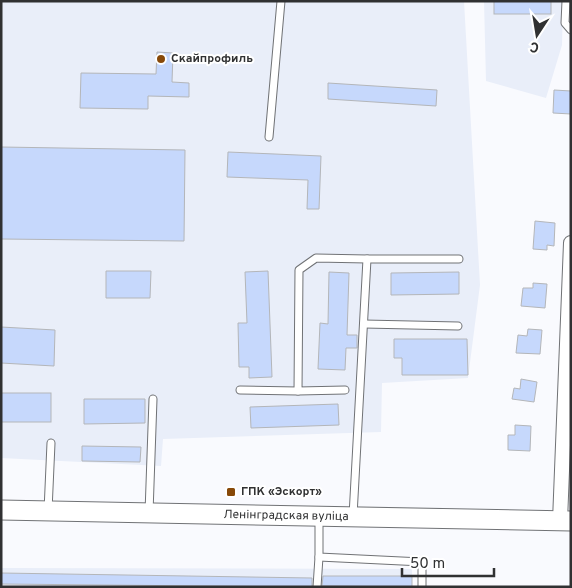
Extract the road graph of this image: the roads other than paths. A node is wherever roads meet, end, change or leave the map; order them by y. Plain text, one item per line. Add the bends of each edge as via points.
1 (281, 1) edge
2 (566, 1) edge
3 (571, 30) edge
4 (269, 137) dead end
5 (571, 243) edge
6 (367, 259) junction
7 (459, 259) dead end
8 (364, 324) junction
9 (458, 326) dead end
10 (240, 390) dead end
11 (344, 390) dead end
12 (298, 391) junction
13 (153, 399) dead end
14 (568, 408) edge
15 (51, 443) dead end
16 (566, 488) edge
17 (1, 510) edge
18 (48, 511) junction
19 (149, 513) junction
20 (319, 516) junction
21 (353, 517) junction
22 (566, 521) edge
23 (319, 557) junction
24 (318, 587) edge
25 (422, 587) edge

1 - 4 lane
2 - 3 lane via 565,23
5 - 14 street
6 - 7 lane
6 - 8 lane
6 - 12 lane via 316,258 299,270
8 - 9 lane
8 - 21 lane
10 - 12 lane
11 - 12 lane
13 - 19 lane
14 - 16 street
15 - 18 lane
16 - 22 street
17 - 18 main road, Ленінградская вуліца
18 - 19 main road, Ленінградская вуліца
19 - 20 main road, Ленінградская вуліца
20 - 21 main road, Ленінградская вуліца
20 - 23 lane
21 - 22 main road, Ленінградская вуліца
23 - 24 lane
23 - 25 lane via 422,562

